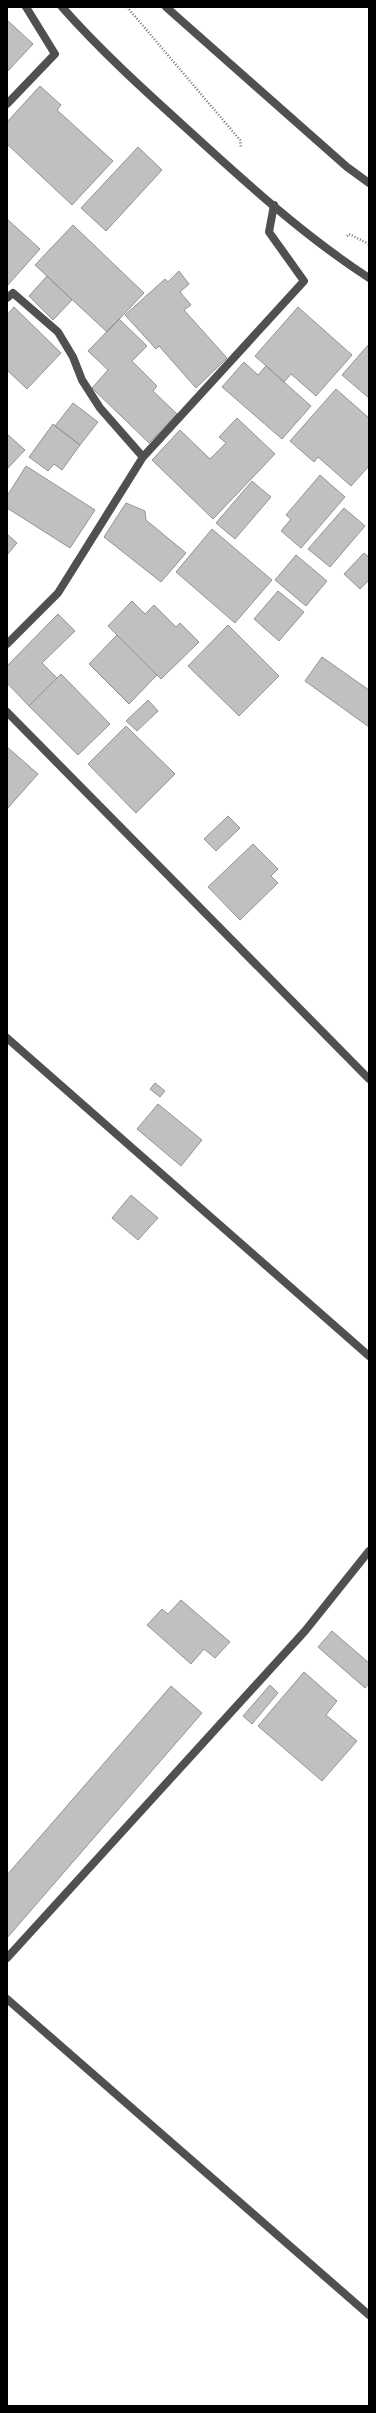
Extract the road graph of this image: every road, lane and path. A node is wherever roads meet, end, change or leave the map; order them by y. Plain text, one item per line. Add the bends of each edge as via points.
1 (26, 7) edge
2 (62, 7) edge
3 (127, 7) edge
4 (166, 7) edge
5 (7, 104) edge
6 (245, 182) junction
7 (369, 183) edge
8 (274, 205) junction
9 (369, 278) edge
10 (7, 298) edge
11 (143, 457) junction
12 (7, 644) edge
13 (7, 712) edge
14 (7, 1038) edge
15 (369, 1079) edge
16 (369, 1356) edge
17 (369, 1551) edge
18 (7, 1958) edge
19 (7, 1998) edge
20 (369, 2315) edge

1 - 5 street via 55,54
2 - 6 street via 96,45
3 - 6 path via 240,140
4 - 7 street via 347,167
6 - 8 street
8 - 9 street via 330,252
8 - 11 street via 269,232 304,281
10 - 11 street via 13,293 58,332 73,357 82,380 100,408
11 - 12 street via 58,593
13 - 15 street
14 - 16 street
17 - 18 street via 305,1631
19 - 20 street

